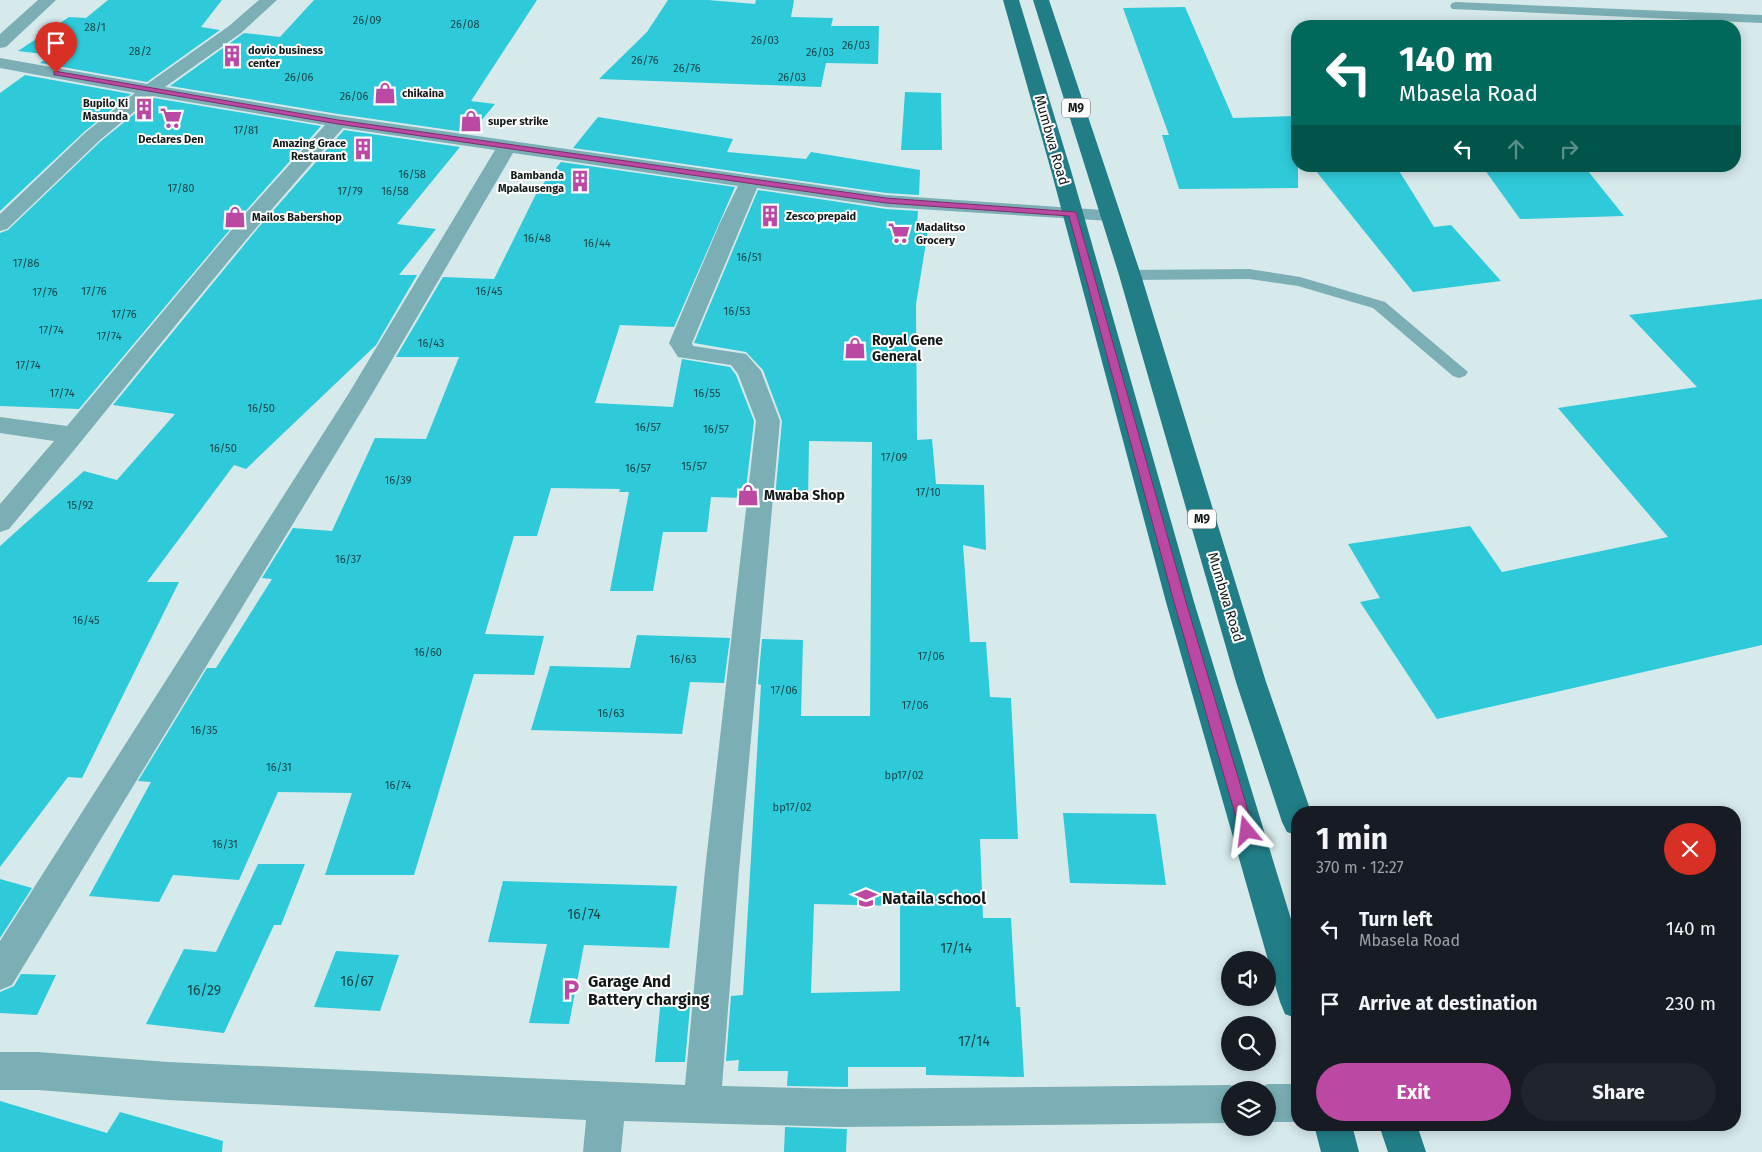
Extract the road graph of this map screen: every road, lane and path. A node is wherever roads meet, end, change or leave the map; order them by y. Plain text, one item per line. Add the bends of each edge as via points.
1 (48, 0) edge
2 (269, 0) edge
3 (1010, 0) edge
4 (1041, 0) edge
5 (1456, 6) dead end
6 (1762, 19) edge
7 (0, 43) edge
8 (0, 62) edge
9 (150, 90) junction
10 (338, 122) junction
11 (508, 146) junction
12 (750, 181) junction
13 (1073, 214) junction
14 (1110, 215) junction
15 (0, 226) edge
16 (1130, 276) junction
17 (1459, 372) dead end
18 (0, 425) edge
19 (74, 436) junction
20 (0, 522) edge
21 (1293, 806) edge
22 (0, 973) edge
23 (1291, 978) edge
24 (0, 1071) edge
25 (607, 1102) junction
26 (1276, 1103) edge
27 (1291, 1103) edge
28 (702, 1104) junction
29 (1221, 1104) edge
30 (1335, 1131) edge
31 (1400, 1131) edge
32 (602, 1152) edge
33 (1340, 1152) edge
34 (1407, 1152) edge

1 - 7 street
2 - 9 street via 245,22
3 - 13 main road, Mumbwa Road / M9
4 - 14 main road, Mumbwa Road / M9
5 - 6 lane
8 - 9 street
9 - 10 street
9 - 15 street via 94,135
10 - 11 street
10 - 19 street via 282,182
11 - 12 street
11 - 22 street via 354,403
12 - 13 street via 886,201
12 - 28 street via 680,343 686,352 738,359 749,371 768,421
13 - 14 street
13 - 23 main road, Mumbwa Road / M9 via 1180,602
14 - 16 main road, Mumbwa Road / M9
16 - 17 lane via 1249,274 1300,282 1378,305
16 - 21 main road, Mumbwa Road / M9 via 1251,682
18 - 19 street
19 - 20 street
24 - 25 street
25 - 28 street
25 - 32 street
26 - 27 street
28 - 29 street via 840,1108
30 - 33 main road
31 - 34 main road

